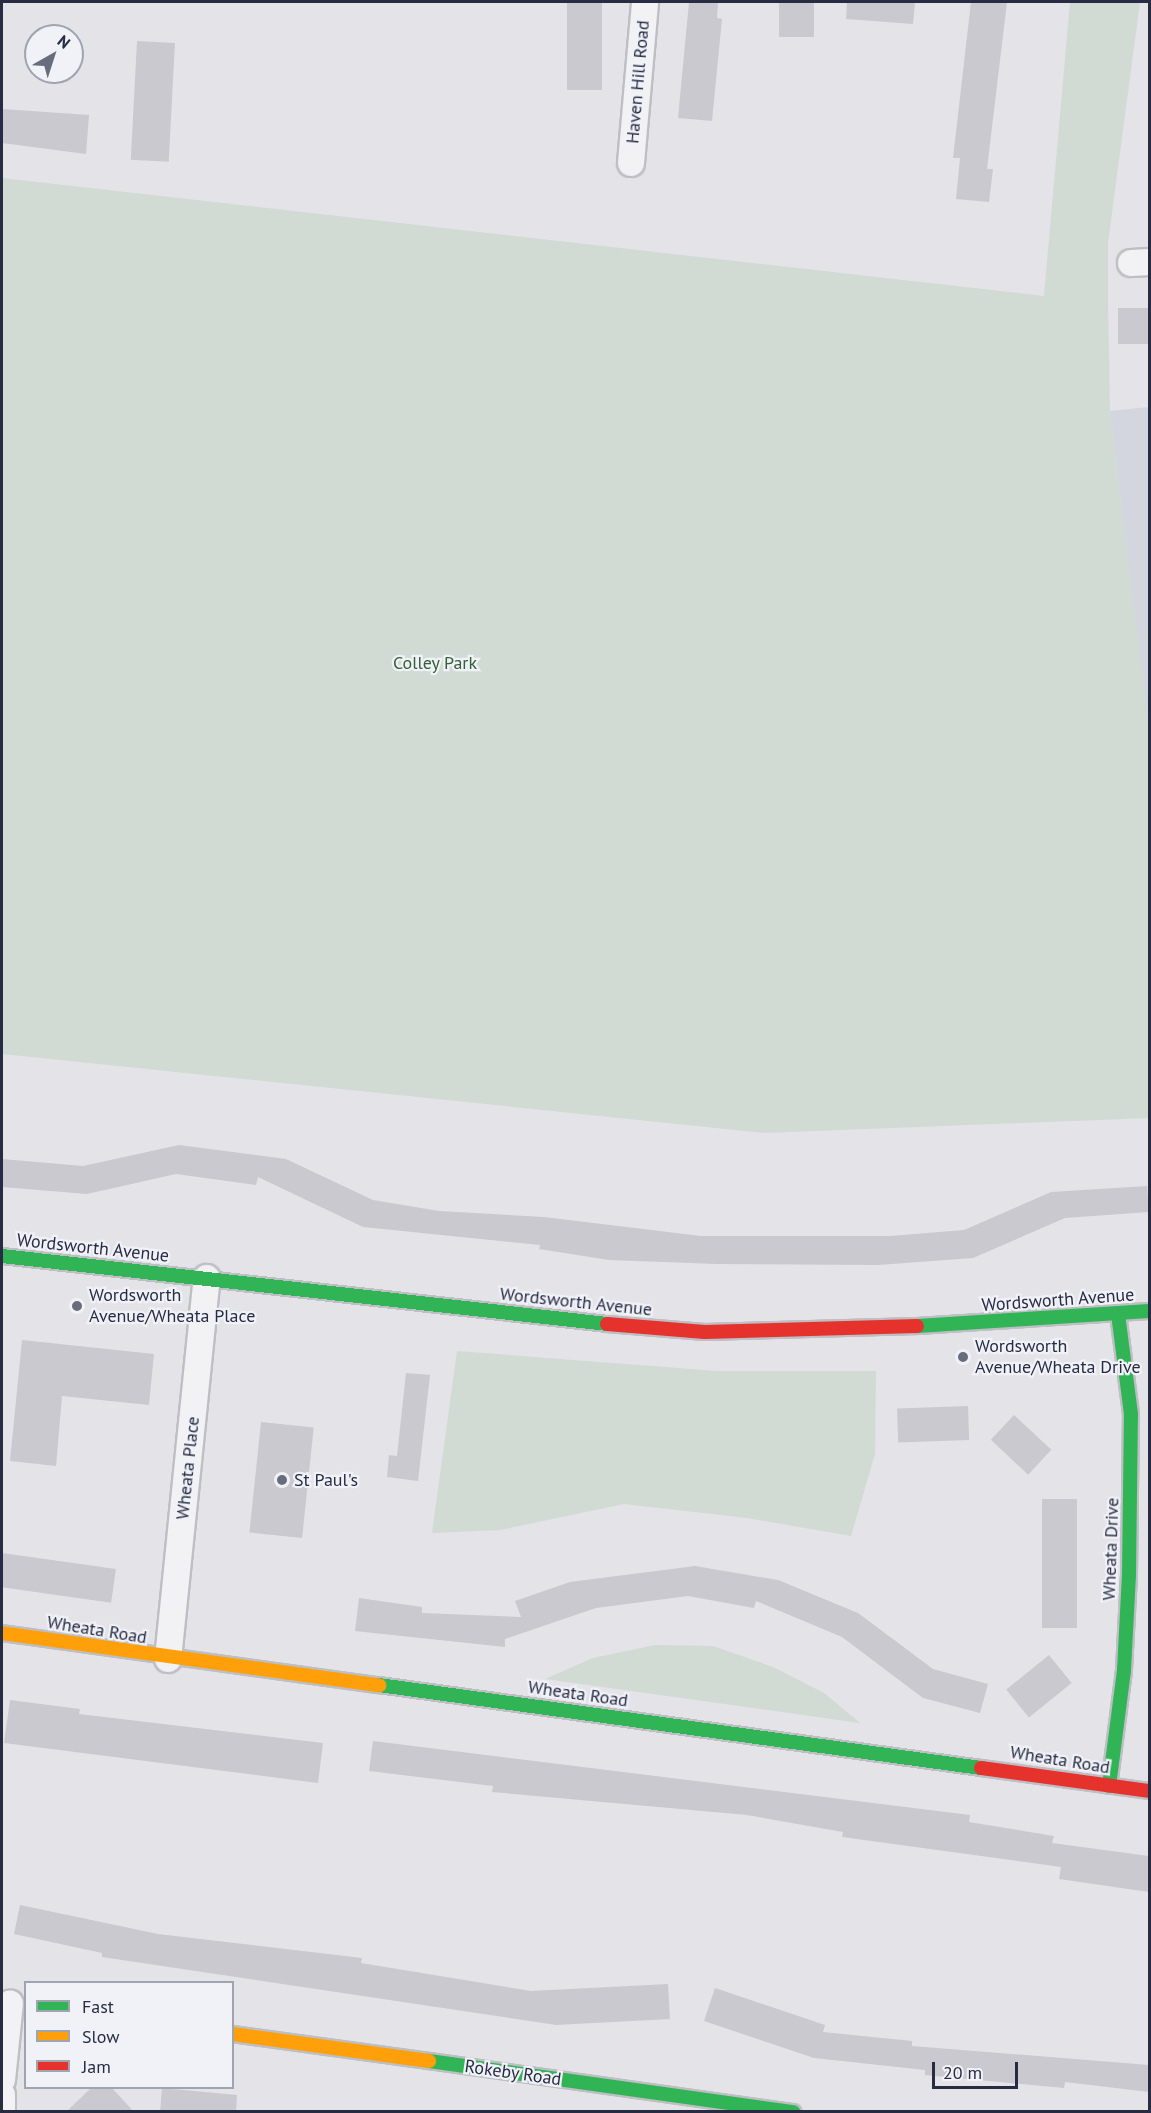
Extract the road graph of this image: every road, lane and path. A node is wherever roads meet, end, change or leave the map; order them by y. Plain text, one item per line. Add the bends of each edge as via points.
1 (645, 2) edge
2 (631, 163) dead end
3 (2, 1256) edge
4 (207, 1278) junction
5 (1149, 1311) edge
6 (1118, 1314) junction
7 (2, 1634) edge
8 (168, 1659) junction
9 (1109, 1786) junction
10 (1149, 1791) edge
11 (12, 2004) edge
12 (234, 2034) edge
13 (2, 2080) edge
14 (2, 2095) edge
15 (2, 2112) edge
16 (793, 2112) edge

1 - 2 street, Haven Hill Road
3 - 4 street, Wordsworth Avenue
4 - 6 street, Wordsworth Avenue via 566,1320 705,1332 819,1332
4 - 8 street, Wheata Place
5 - 6 street, Wordsworth Avenue
6 - 9 street, Wheata Drive via 1131,1414 1130,1553 1124,1670
7 - 8 street, Wheata Road
8 - 9 street, Wheata Road via 893,1753
9 - 10 street, Wheata Road
11 - 13 street
12 - 16 street, Rokeby Road
14 - 15 street

